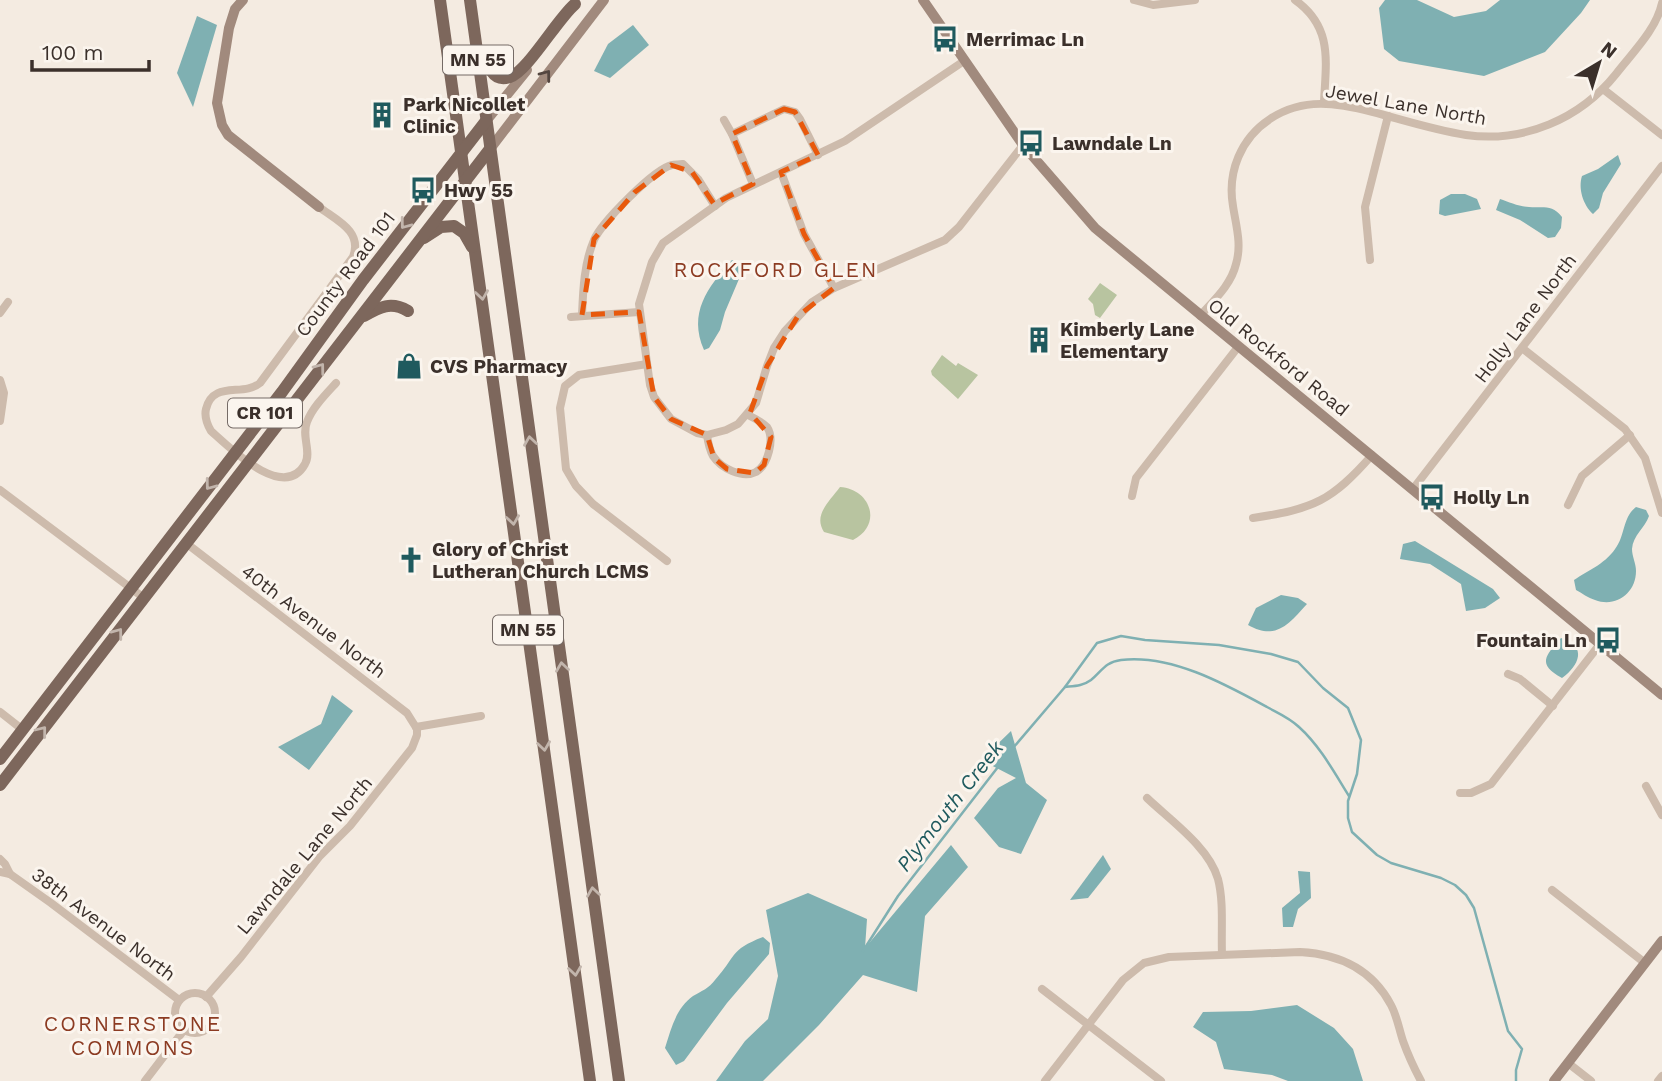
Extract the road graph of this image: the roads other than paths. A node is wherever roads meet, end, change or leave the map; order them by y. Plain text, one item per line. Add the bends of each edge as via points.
1 (243, 0) edge
2 (440, 0) edge
3 (471, 0) edge
4 (604, 0) edge
5 (923, 0) edge
6 (1134, 0) edge
7 (1195, 0) edge
8 (1296, 0) edge
9 (577, 2) edge
10 (1662, 3) edge
11 (964, 61) junction
12 (1603, 89) junction
13 (1324, 102) junction
14 (1388, 116) junction
15 (724, 120) dead end
16 (486, 121) junction
17 (733, 134) junction
18 (1662, 135) edge
19 (1023, 145) junction
20 (490, 149) junction
21 (462, 151) junction
22 (818, 155) junction
23 (1662, 166) edge
24 (781, 172) junction
25 (466, 179) junction
26 (753, 184) junction
27 (715, 206) junction
28 (318, 207) joint
29 (417, 241) junction
30 (477, 256) junction
31 (1370, 260) dead end
32 (834, 288) junction
33 (8, 302) dead end
34 (408, 311) dead end
35 (639, 312) junction
36 (0, 313) edge
37 (582, 316) junction
38 (1200, 316) junction
39 (571, 317) dead end
40 (357, 320) junction
41 (1238, 347) junction
42 (1522, 348) junction
43 (647, 364) junction
44 (0, 380) edge
45 (336, 383) dead end
46 (748, 415) junction
47 (0, 421) edge
48 (707, 435) junction
49 (1630, 435) junction
50 (236, 451) junction
51 (1372, 455) junction
52 (249, 461) junction
53 (1413, 489) junction
54 (0, 490) edge
55 (1132, 496) dead end
56 (1568, 505) dead end
57 (1662, 513) edge
58 (1253, 518) dead end
59 (186, 543) junction
60 (667, 561) dead end
61 (131, 588) junction
62 (144, 598) junction
63 (1600, 644) junction
64 (1508, 674) dead end
65 (1662, 695) edge
66 (1553, 706) junction
67 (0, 712) edge
68 (481, 716) dead end
69 (416, 728) junction
70 (23, 730) junction
71 (0, 759) edge
72 (0, 785) edge
73 (1646, 786) dead end
74 (1460, 793) dead end
75 (1147, 798) dead end
76 (1662, 815) edge
77 (0, 859) edge
78 (0, 872) edge
79 (10, 874) junction
80 (1552, 890) dead end
81 (1662, 942) edge
82 (1222, 954) junction
83 (1645, 963) junction
84 (1042, 989) dead end
85 (206, 997) junction
86 (179, 1000) junction
87 (1088, 1025) junction
88 (184, 1030) junction
89 (1568, 1063) junction
90 (1662, 1076) edge
91 (145, 1081) edge
92 (590, 1081) edge
93 (619, 1081) edge
94 (1045, 1081) edge
95 (1161, 1081) edge
96 (1422, 1081) edge
97 (1554, 1081) edge
98 (1591, 1081) edge
99 (1658, 1081) edge

1 - 28 street via 229,28 217,103 222,125 228,135
2 - 21 main road, MN 55
3 - 9 main road via 487,66 496,76 508,78 523,67
3 - 16 main road, MN 55
20 -> 4 street
5 - 11 street, Old Rockford Road
6 - 7 street via 1153,5
8 - 13 street via 1314,17 1325,41
9 - 16 street
10 - 12 street, Jewel Lane North via 1654,24
11 - 19 street, Old Rockford Road
11 - 22 street via 856,135
12 - 14 street, Jewel Lane North via 1558,121 1508,136 1468,135
12 - 18 street
13 - 14 street, Jewel Lane North
13 - 38 street, Jewel Lane North via 1298,106 1268,120 1237,159 1231,189 1238,235 1236,265
14 - 31 street via 1364,207
15 - 17 street
16 - 20 main road, MN 55
16 - 21 main road, County Road 101 / CR 101
17 - 22 street via 784,109 795,112
17 - 26 street
19 - 32 street via 945,240
19 - 38 street, Old Rockford Road via 1095,228
20 - 25 main road, County Road 101 / CR 101
93 -> 20 main road, MN 55
21 - 25 main road, MN 55
21 -> 50 main road, County Road 101 / CR 101
22 - 24 street
23 - 42 street, Holly Lane North
24 - 26 street
24 - 32 street via 804,234
25 - 29 main road, County Road 101 / CR 101
25 - 30 main road, MN 55
26 - 27 street
27 - 35 street via 656,252
27 - 37 street via 682,164 671,165 635,192 594,239
28 - 50 street, County Road 101 via 350,229 356,250 260,383 247,390 224,390 208,402 206,423
29 - 30 main road via 441,227 454,226 464,233
29 - 40 main road, County Road 101 / CR 101
30 -> 92 main road, MN 55
32 - 46 street via 812,302 785,331
33 - 36 street
34 - 40 main road via 389,304
35 - 37 street
35 - 43 street
37 - 39 street
38 - 41 street, Old Rockford Road
52 -> 40 main road, County Road 101 / CR 101
41 - 51 street, Old Rockford Road
41 - 55 street via 1136,478
42 - 49 street
42 - 53 street, Holly Lane North
43 - 48 street via 661,409 686,429
43 - 60 street via 572,379 561,396 561,420 566,469 576,486
44 - 47 street via 4,393
45 - 52 street, County Road 101 via 307,422 306,463 298,473 280,479
46 - 48 street via 726,430
46 - 48 street via 767,428 771,438 764,465 755,472 727,469 714,458
49 - 56 street via 1583,476
49 - 57 street via 1645,458
50 - 52 street, County Road 101
50 -> 61 main road, County Road 101 / CR 101
51 - 53 street, Old Rockford Road
51 - 58 street via 1340,489 1312,506
52 - 59 main road, County Road 101 / CR 101
53 - 63 street, Old Rockford Road
54 - 61 street
59 - 62 main road, County Road 101 / CR 101
59 - 69 street, 40th Avenue North via 407,713
61 - 62 street
61 - 70 main road, County Road 101 / CR 101
72 -> 62 main road, County Road 101 / CR 101
63 - 65 street, Old Rockford Road
63 - 66 street
64 - 66 street
66 - 74 street via 1491,784
67 - 70 street
68 - 69 street
69 - 85 street, Lawndale Lane North via 412,748 363,811 318,857
70 - 71 main road, County Road 101 / CR 101
73 - 76 street
75 - 82 street via 1198,846 1213,867 1220,892
77 - 79 street, 38th Avenue North
78 - 79 street, 38th Avenue North
79 - 86 street, 38th Avenue North
80 - 83 street
81 - 83 street
82 - 87 street via 1144,963 1123,980
82 - 96 street via 1319,953 1354,965 1369,976 1391,1006
83 - 89 street
84 - 87 street
85 - 86 street via 190,993
85 - 88 street via 215,1016 210,1026 198,1033
86 - 88 street via 175,1015
87 - 94 street
87 - 95 street
88 - 91 street
89 - 97 street
89 - 98 street
90 - 99 street

